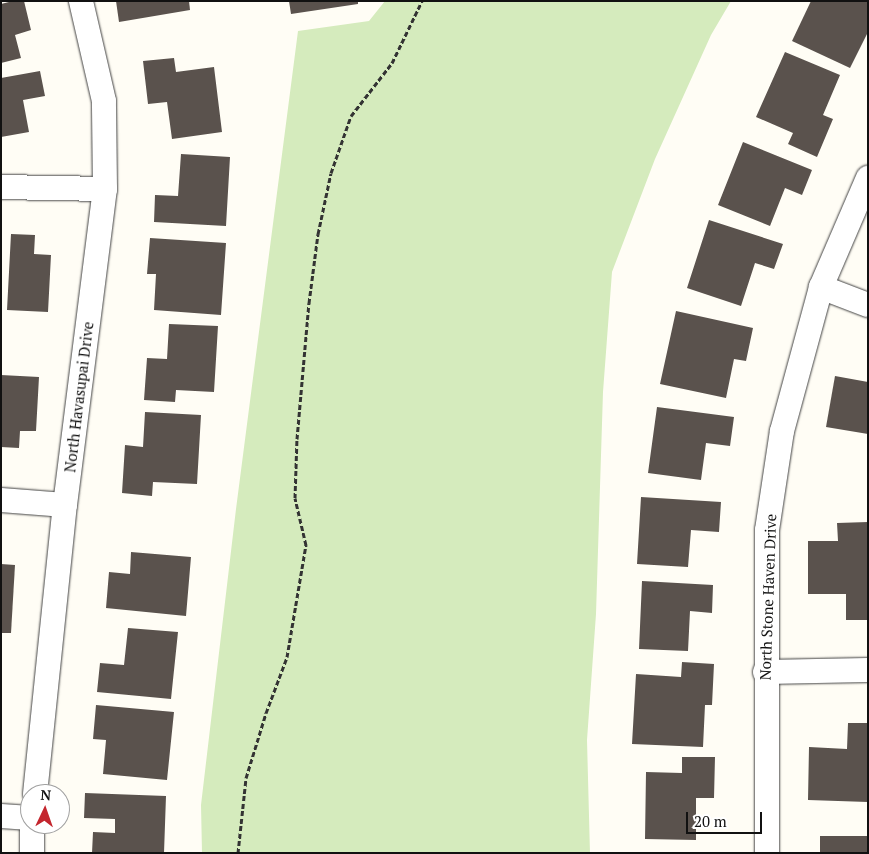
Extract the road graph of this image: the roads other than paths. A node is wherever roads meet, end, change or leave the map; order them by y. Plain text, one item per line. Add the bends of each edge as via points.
1 (81, 1) edge
2 (868, 178) edge
3 (1, 187) edge
4 (105, 189) junction
5 (821, 287) junction
6 (868, 305) edge
7 (1, 500) edge
8 (65, 505) junction
9 (868, 670) edge
10 (766, 672) junction
11 (36, 784) edge
12 (1, 816) edge
13 (20, 817) edge
14 (32, 834) edge
15 (32, 853) edge
16 (767, 853) edge

1 - 4 street, North Havasupai Drive via 104,101
2 - 5 street, North Stone Haven Drive
3 - 4 street
4 - 8 street, North Havasupai Drive
5 - 6 street
5 - 10 street, North Stone Haven Drive via 782,431 767,530
7 - 8 street
8 - 11 street, North Havasupai Drive
9 - 10 street
10 - 16 street, North Stone Haven Drive
12 - 13 street
14 - 15 street

